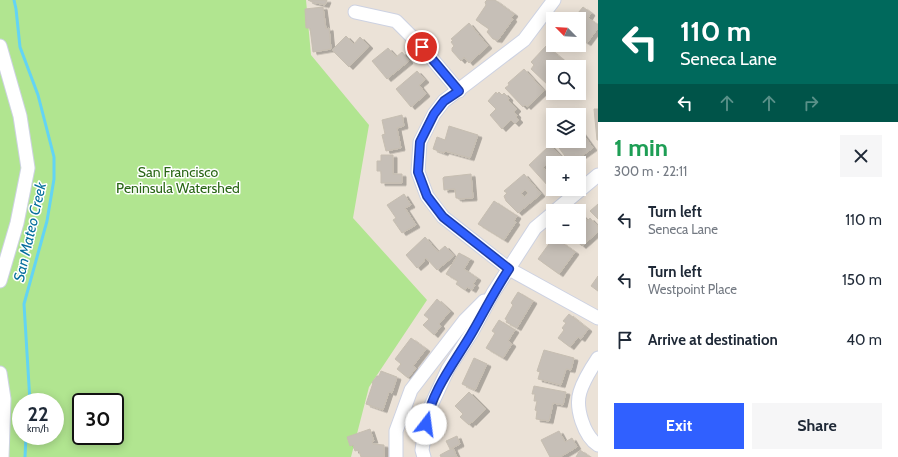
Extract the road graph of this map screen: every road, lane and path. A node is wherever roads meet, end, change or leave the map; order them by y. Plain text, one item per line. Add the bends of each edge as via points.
1 (554, 0) edge
2 (355, 12) dead end
3 (0, 46) edge
4 (459, 91) junction
5 (598, 175) edge
6 (564, 204) edge
7 (546, 219) edge
8 (509, 269) junction
9 (0, 281) edge
10 (493, 292) junction
11 (598, 318) edge
12 (598, 358) edge
13 (0, 373) edge
14 (598, 446) edge
15 (2, 457) edge
16 (396, 457) edge
17 (424, 457) edge

1 - 4 street via 524,40
2 - 4 street via 396,21
3 - 9 street via 20,116 28,168 17,223
4 - 8 street via 444,101 434,114 420,142 418,172 427,196 443,217
5 - 6 street
7 - 8 street via 535,228
8 - 10 street
8 - 11 street
10 - 16 street via 465,320 411,390 396,431
10 - 17 street via 472,332 448,369 428,412 422,450
12 - 14 street via 580,392 579,410 583,425
13 - 15 street via 4,399

